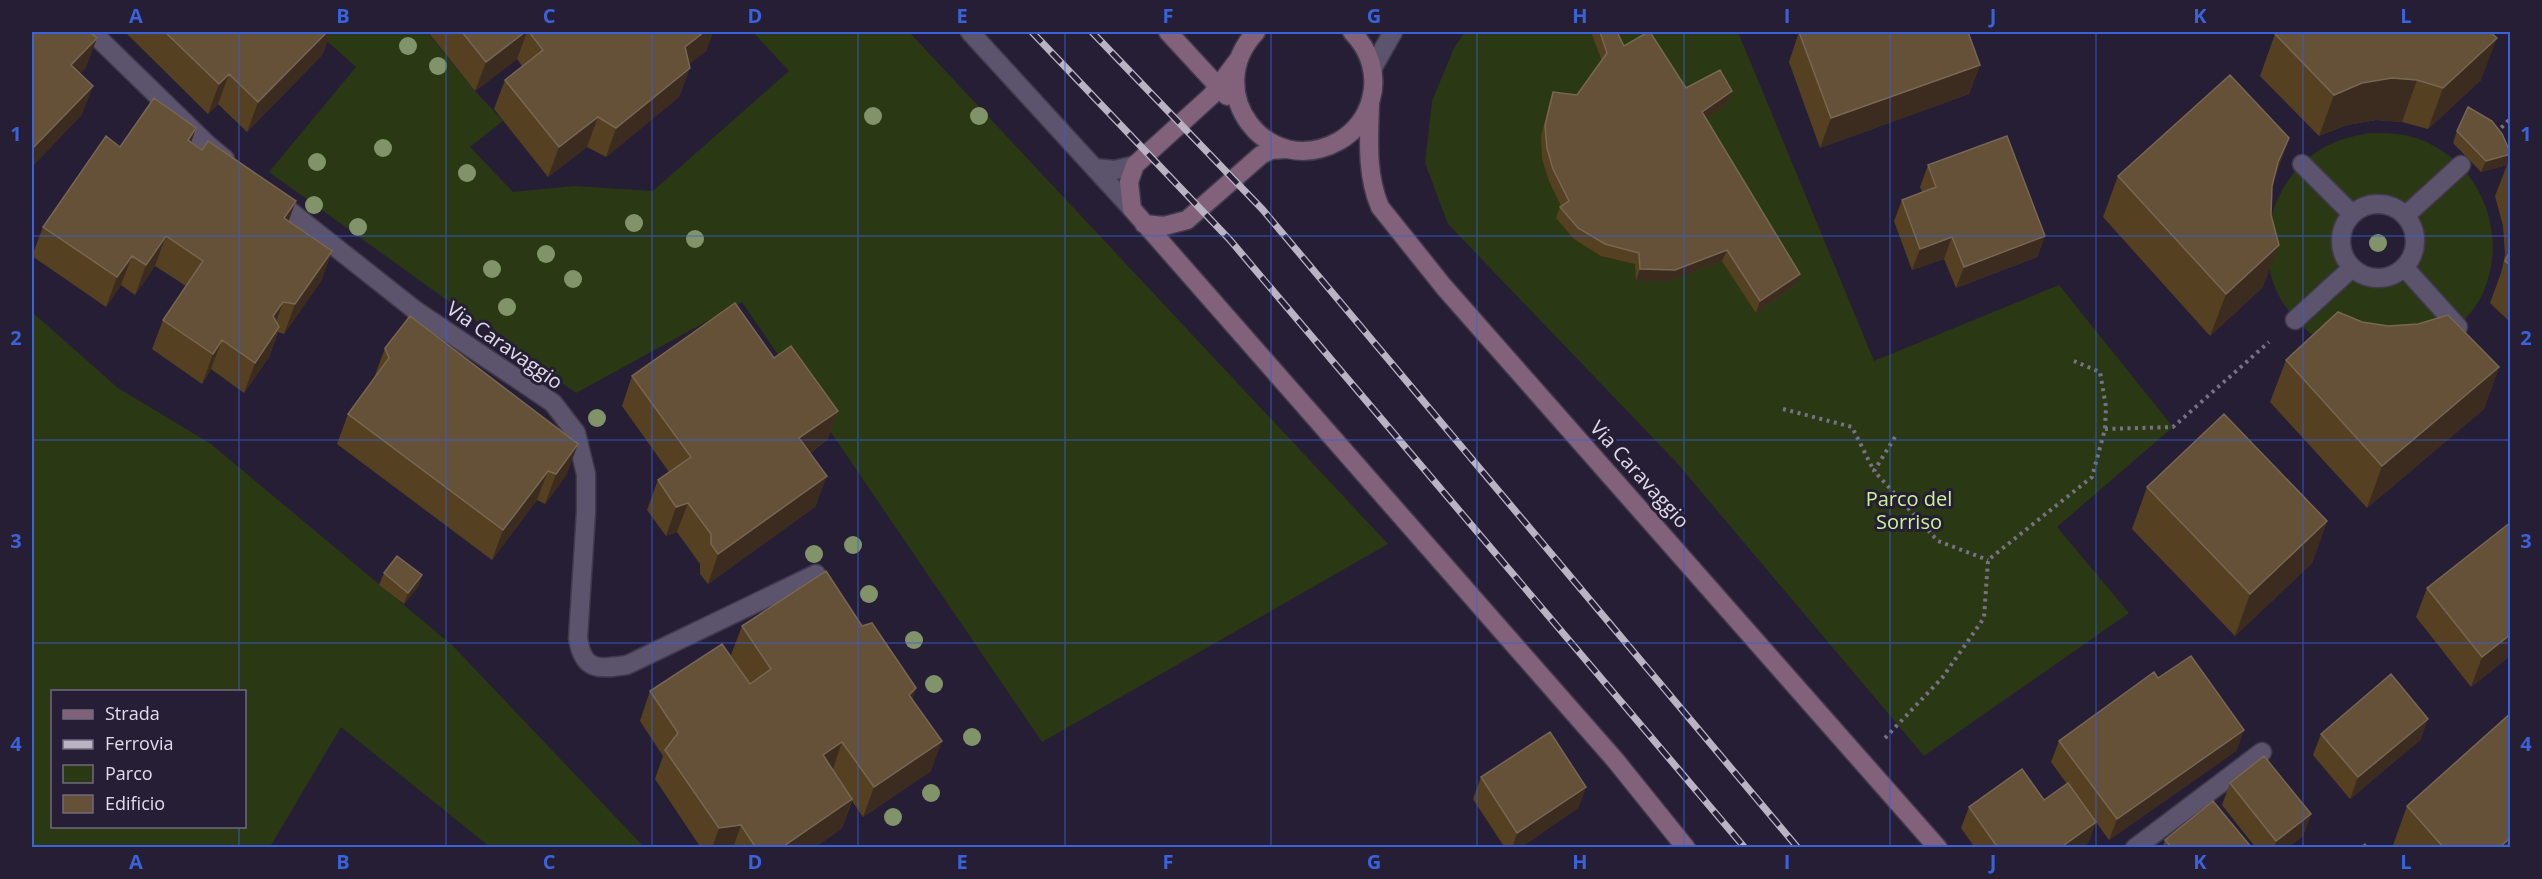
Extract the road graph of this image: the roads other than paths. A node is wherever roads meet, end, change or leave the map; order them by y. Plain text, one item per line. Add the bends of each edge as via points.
1 (92, 32) edge
2 (969, 32) edge
3 (1168, 32) edge
4 (1256, 32) edge
5 (1352, 32) edge
6 (1393, 32) edge
7 (1238, 60) junction
8 (1372, 69) junction
9 (1219, 87) junction
10 (1370, 104) junction
11 (1239, 108) junction
12 (1286, 149) junction
13 (2301, 164) dead end
14 (1135, 165) junction
15 (2461, 165) dead end
16 (1095, 168) junction
17 (239, 170) edge
18 (257, 185) edge
19 (1132, 209) junction
20 (2352, 214) junction
21 (2405, 216) junction
22 (1144, 224) junction
23 (2404, 267) junction
24 (2352, 268) junction
25 (2295, 320) dead end
26 (2458, 327) edge
27 (816, 574) edge
28 (2262, 752) dead end
29 (1686, 848) edge
30 (1938, 848) edge
31 (2135, 848) edge

1 - 17 street
2 - 16 street
3 - 9 street
4 - 7 street via 1242,48
5 - 8 street via 1362,44
6 - 8 street
7 - 9 street
7 - 11 street via 1234,84
8 - 10 street, Via Caravaggio
9 - 11 street
9 - 14 street
10 - 12 street via 1359,124 1342,140 1309,151
10 - 30 street, Via Caravaggio via 1370,174 1380,207 1444,287
11 - 12 street via 1266,140
12 - 22 street via 1271,150 1256,160 1187,220 1164,226
13 - 20 street
14 - 16 street via 1115,170
14 - 19 street via 1129,182
15 - 21 street
16 - 19 street
18 - 27 street, Via Caravaggio via 415,310 553,403 576,433 586,474 578,638 580,652 593,666 602,669 627,665
19 - 22 street
20 - 21 street via 2373,204 2396,209
20 - 24 street via 2341,235 2345,258
21 - 23 street via 2415,242
22 - 29 street via 1616,761
23 - 24 street via 2383,278
23 - 26 street
24 - 25 street
28 - 31 street

